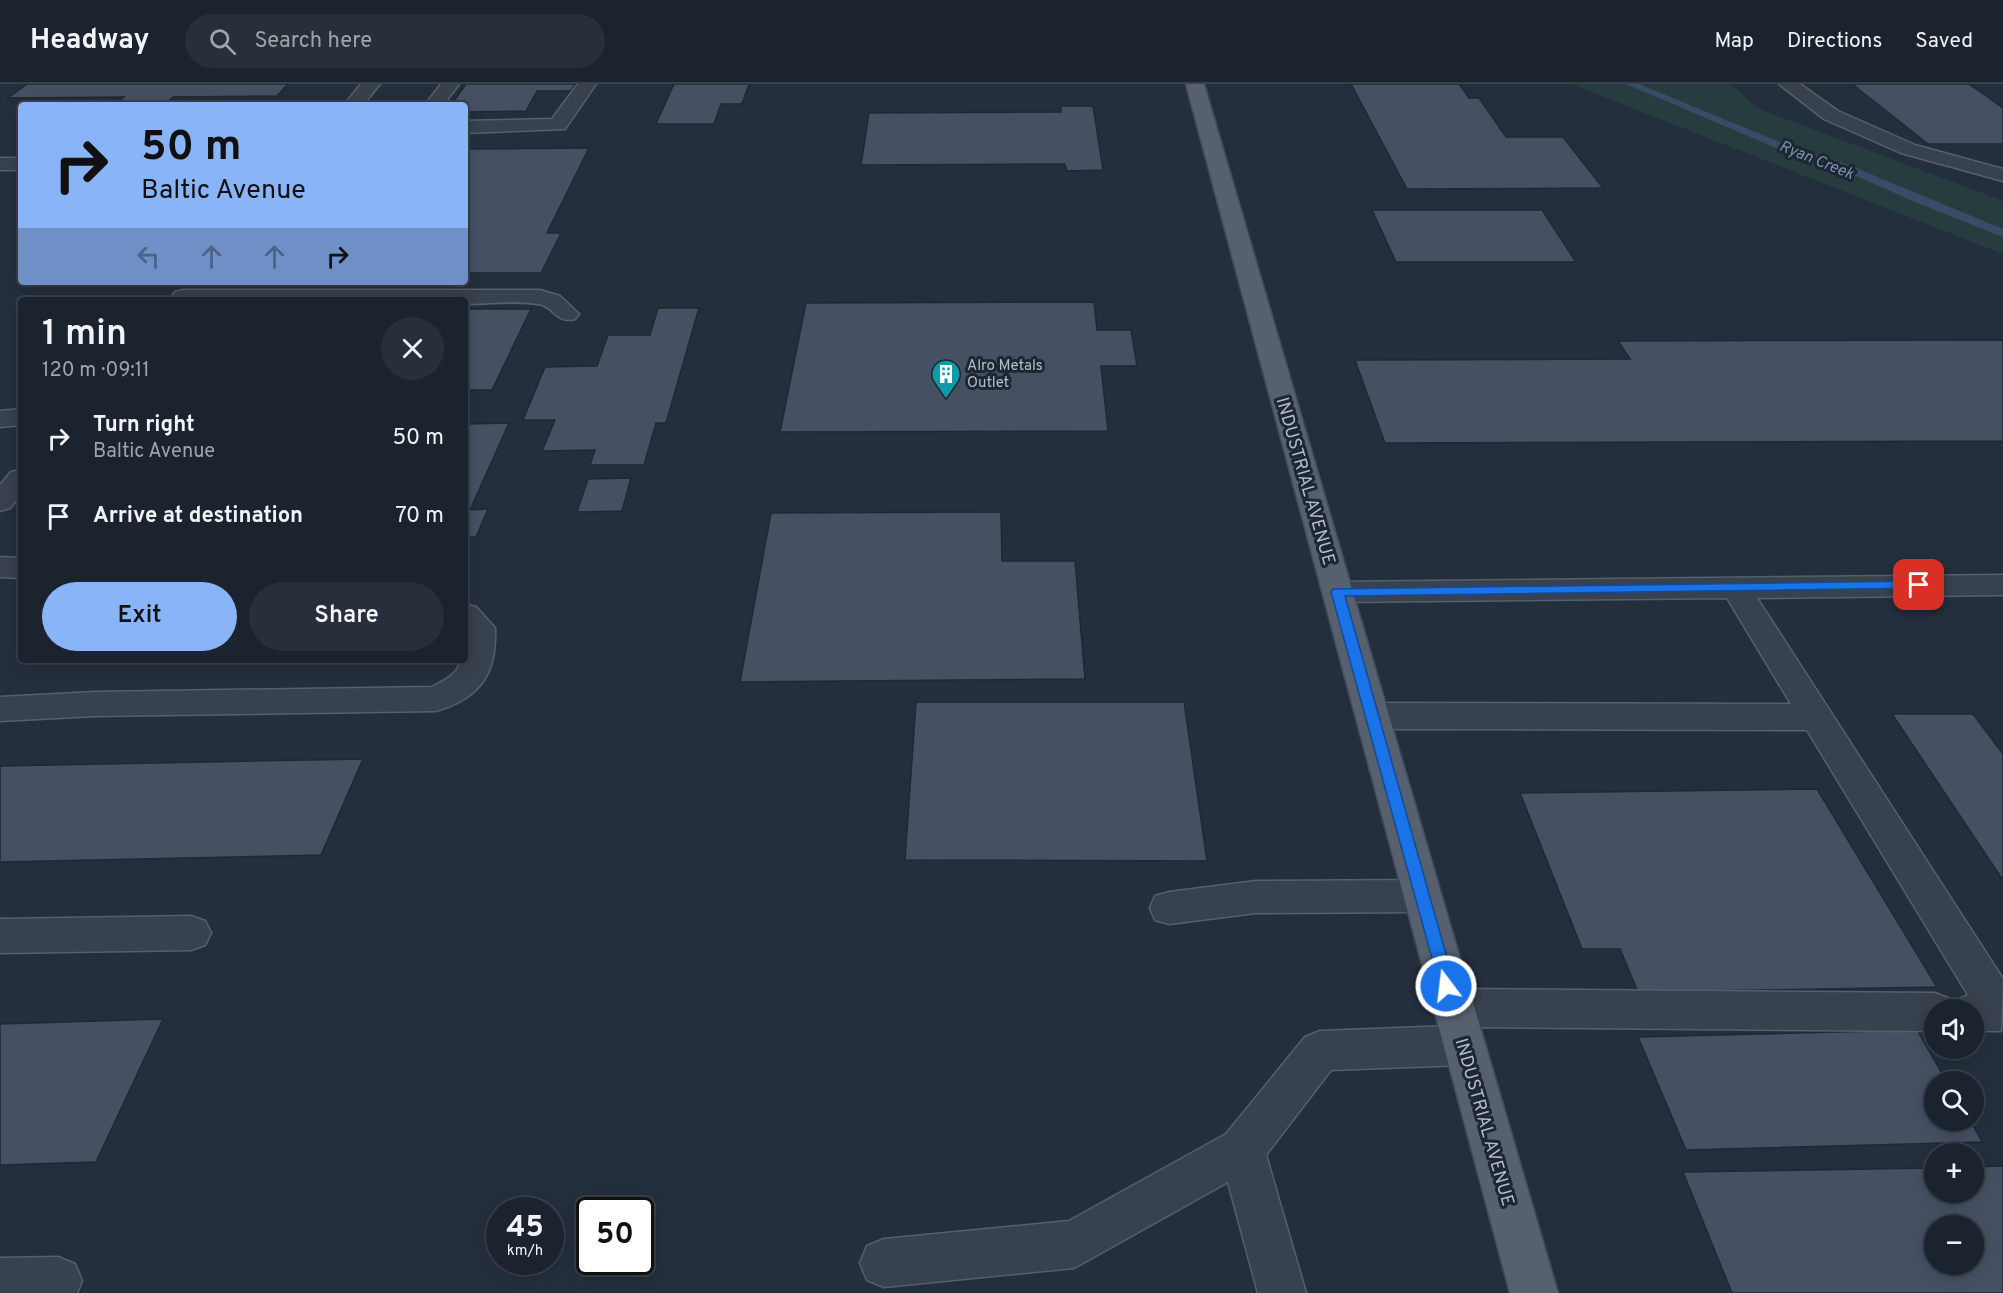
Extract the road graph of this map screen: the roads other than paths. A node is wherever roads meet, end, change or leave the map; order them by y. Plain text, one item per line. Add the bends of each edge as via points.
1 (372, 84) edge
2 (450, 84) edge
3 (587, 84) edge
4 (1195, 84) edge
5 (1788, 84) edge
6 (356, 102) edge
7 (436, 102) edge
8 (468, 127) edge
9 (0, 164) edge
10 (18, 164) edge
11 (2003, 175) edge
12 (186, 293) edge
13 (567, 314) dead end
14 (18, 417) edge
15 (0, 419) edge
16 (18, 481) edge
17 (0, 502) edge
18 (0, 567) edge
19 (18, 568) edge
20 (2003, 585) edge
21 (1735, 587) junction
22 (1338, 592) junction
23 (468, 618) edge
24 (0, 709) edge
25 (1373, 716) junction
26 (1815, 717) junction
27 (1422, 896) junction
28 (1169, 908) dead end
29 (191, 933) dead end
30 (0, 936) edge
31 (1924, 1012) edge
32 (1984, 1012) edge
33 (1458, 1027) junction
34 (1242, 1150) junction
35 (884, 1263) dead end
36 (58, 1281) dead end
37 (0, 1282) edge
38 (1282, 1293) edge
39 (1534, 1293) edge

1 - 6 street
2 - 7 street
3 - 8 street via 558,125
4 - 22 main road, INDUSTRIAL AVENUE
5 - 11 street via 1832,115 1908,149
9 - 10 street
12 - 13 street via 540,297 552,301
14 - 15 street
16 - 17 street
18 - 19 street
20 - 21 street
21 - 22 street
21 - 26 street
22 - 25 main road, INDUSTRIAL AVENUE
23 - 24 street via 479,628 480,643 472,679 436,699
25 - 26 street
25 - 27 main road, INDUSTRIAL AVENUE
26 - 32 street via 2001,1012
27 - 28 street via 1256,897
27 - 33 main road, INDUSTRIAL AVENUE
29 - 30 street
31 - 33 street
33 - 34 street via 1320,1051
33 - 39 main road, INDUSTRIAL AVENUE
34 - 35 street via 1074,1244
34 - 38 street
36 - 37 street

